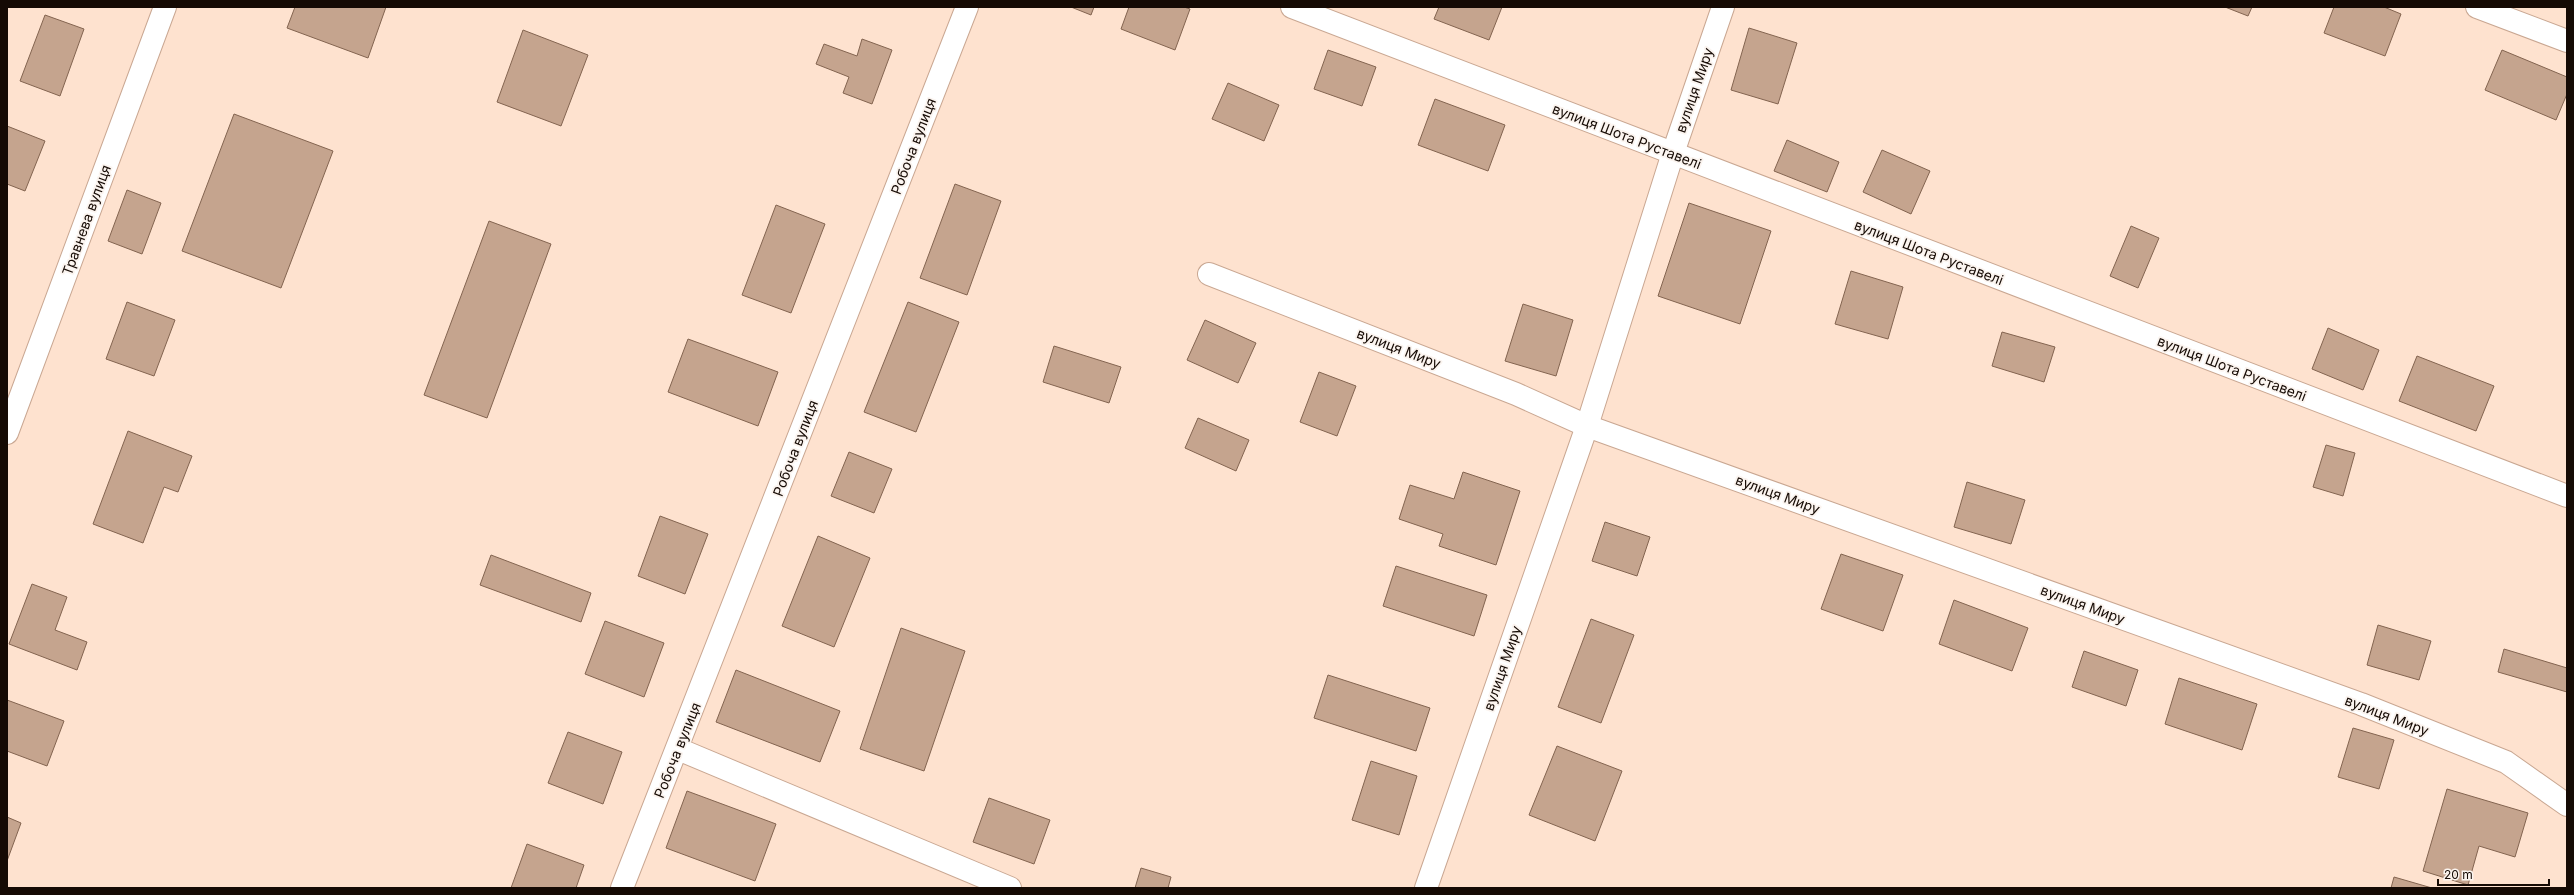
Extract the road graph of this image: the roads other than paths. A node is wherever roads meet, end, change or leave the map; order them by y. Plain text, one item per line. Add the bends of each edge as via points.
1 (165, 7) edge
2 (967, 7) edge
3 (1292, 7) edge
4 (1723, 7) edge
5 (2477, 7) edge
6 (2567, 41) edge
7 (1673, 153) junction
8 (1209, 274) dead end
9 (1587, 426) junction
10 (7, 433) edge
11 (2567, 496) edge
12 (678, 749) junction
13 (2567, 805) edge
14 (622, 888) edge
15 (1010, 888) edge
16 (1426, 888) edge

1 - 10 street, Травнева вулиця
2 - 12 street, Робоча вулиця
3 - 7 street, вулиця Шота Руставелі
4 - 7 street, вулиця Миру
5 - 6 street
7 - 9 street, вулиця Миру
7 - 11 street, вулиця Шота Руставелі
8 - 9 street, вулиця Миру via 1516,394
9 - 13 street, вулиця Миру via 2361,704 2506,762
9 - 16 street, вулиця Миру
12 - 14 street, Робоча вулиця
12 - 15 street

